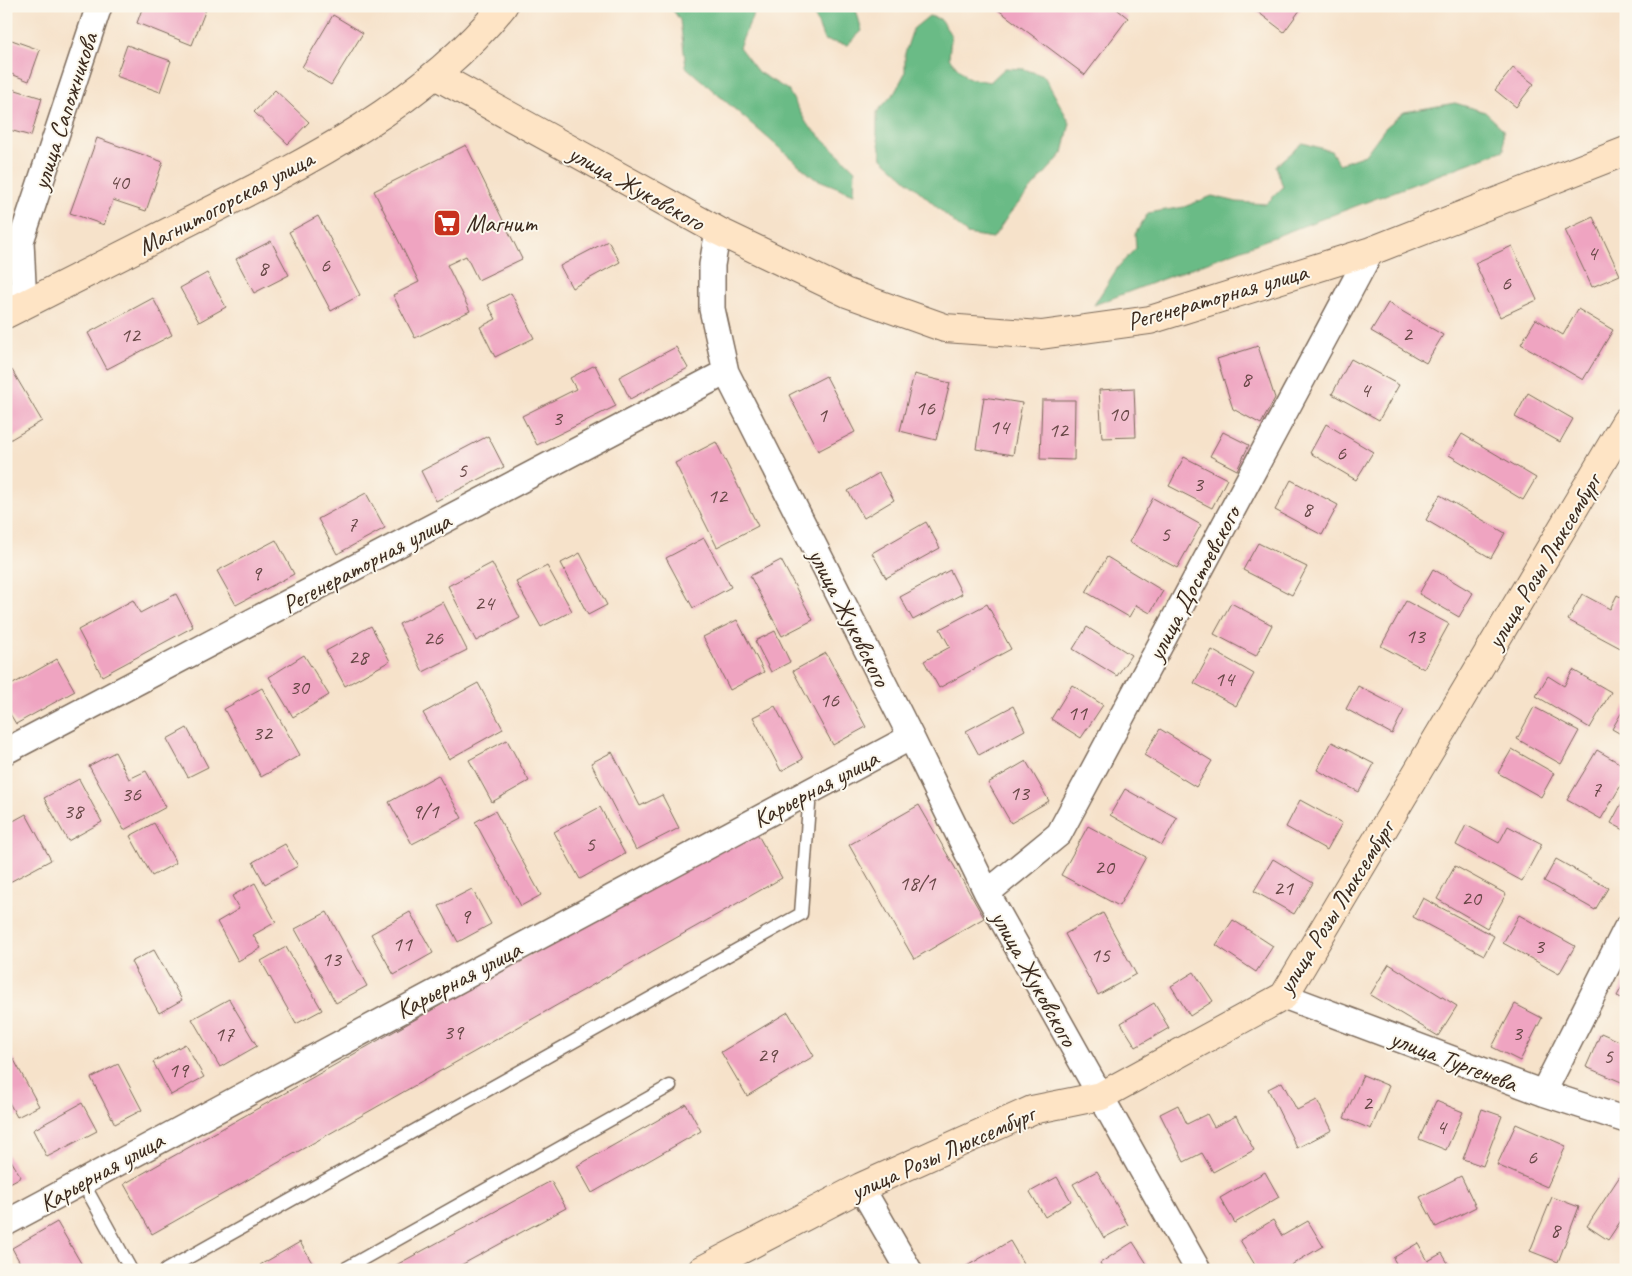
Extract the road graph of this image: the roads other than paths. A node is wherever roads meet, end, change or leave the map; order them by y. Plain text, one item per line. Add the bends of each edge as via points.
1 (99, 6) edge
2 (503, 6) edge
3 (437, 76) junction
4 (1626, 151) edge
5 (718, 231) junction
6 (1371, 250) junction
7 (15, 310) edge
8 (726, 372) junction
9 (1625, 425) edge
10 (911, 737) junction
11 (6, 751) edge
12 (810, 791) junction
13 (988, 894) junction
14 (1626, 929) edge
15 (1284, 996) junction
16 (670, 1086) dead end
17 (1543, 1093) junction
18 (1101, 1096) junction
19 (1626, 1120) edge
20 (82, 1181) junction
21 (861, 1187) junction
22 (6, 1223) edge
23 (131, 1270) edge
24 (166, 1270) edge
25 (343, 1270) edge
26 (702, 1270) edge
27 (909, 1270) edge
28 (1198, 1270) edge

1 - 7 street, улица Сапожникова via 21,241
2 - 3 street, Магнитогорская улица via 486,28
3 - 5 street, улица Жуковского
3 - 7 street, Магнитогорская улица via 362,127 273,180
4 - 6 street, Регенераторная улица
5 - 6 street, Регенераторная улица via 847,293 945,328 1041,336 1150,320
5 - 8 street, улица Жуковского via 712,265 712,308
6 - 13 street, улица Достоевского via 1058,834
8 - 10 street, улица Жуковского
8 - 11 street, Регенераторная улица
9 - 15 street, улица Розы Люксембург
10 - 12 street, Карьерная улица
10 - 13 street, улица Жуковского
12 - 20 street, Карьерная улица
12 - 24 lane via 801,914
13 - 18 street, улица Жуковского
14 - 17 street
15 - 17 street, улица Тургенева
15 - 18 street, улица Розы Люксембург
16 - 25 lane
17 - 19 street, улица Тургенева
18 - 21 street, улица Розы Люксембург via 1032,1110
18 - 28 street, улица Жуковского
20 - 22 street, Карьерная улица
20 - 23 lane
21 - 26 street, улица Розы Люксембург
21 - 27 street

